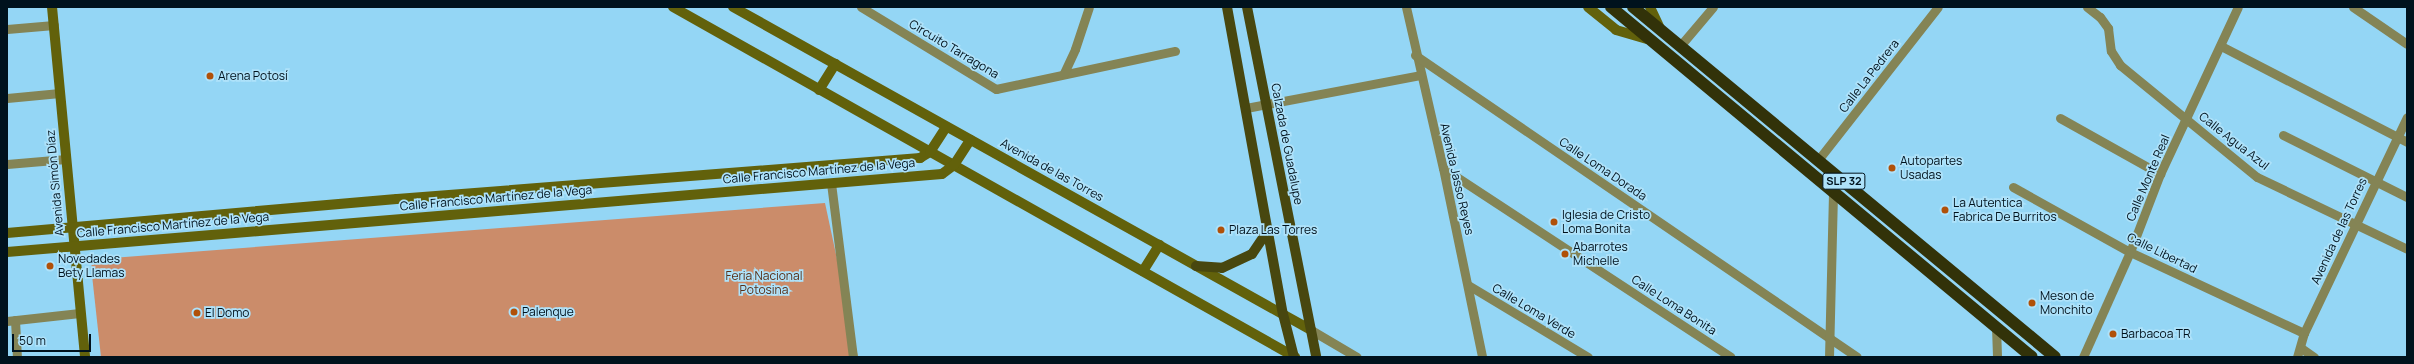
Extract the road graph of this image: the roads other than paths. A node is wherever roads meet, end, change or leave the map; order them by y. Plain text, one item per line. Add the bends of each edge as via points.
1 (52, 7) edge
2 (673, 7) edge
3 (733, 7) edge
4 (1089, 7) edge
5 (1227, 7) edge
6 (1247, 7) edge
7 (1406, 7) edge
8 (1588, 7) edge
9 (1611, 7) edge
10 (1633, 7) edge
11 (1650, 7) edge
12 (1713, 7) edge
13 (1938, 7) edge
14 (2086, 7) edge
15 (2238, 7) edge
16 (2353, 7) edge
17 (864, 8) edge
18 (2364, 10) edge
19 (54, 24) junction
20 (1660, 28) junction
21 (7, 29) edge
22 (1652, 39) junction
23 (2407, 44) edge
24 (1680, 46) junction
25 (2222, 46) junction
26 (1175, 51) dead end
27 (1415, 55) junction
28 (835, 64) junction
29 (1064, 73) junction
30 (1420, 74) junction
31 (820, 90) junction
32 (60, 93) junction
33 (7, 98) edge
34 (1266, 104) junction
35 (1246, 108) junction
36 (2407, 117) edge
37 (2060, 118) dead end
38 (2187, 120) junction
39 (946, 126) junction
40 (2283, 135) dead end
41 (2397, 137) junction
42 (970, 140) junction
43 (2407, 142) edge
44 (930, 152) junction
45 (66, 159) junction
46 (1818, 160) junction
47 (7, 164) edge
48 (954, 165) junction
49 (830, 166) junction
50 (1443, 168) junction
51 (2160, 174) junction
52 (831, 183) junction
53 (2376, 183) junction
54 (2013, 187) dead end
55 (1833, 190) junction
56 (2407, 197) edge
57 (2357, 224) junction
58 (73, 227) junction
59 (1268, 230) junction
60 (7, 233) edge
61 (1159, 245) junction
62 (74, 247) junction
63 (2407, 249) edge
64 (7, 252) edge
65 (2130, 252) junction
66 (1196, 266) junction
67 (1143, 271) junction
68 (1468, 285) junction
69 (80, 313) junction
70 (1283, 314) junction
71 (11, 321) edge
72 (1996, 327) junction
73 (1311, 330) junction
74 (2304, 333) junction
75 (1830, 338) junction
76 (2301, 348) junction
77 (17, 357) edge
78 (84, 357) edge
79 (853, 357) edge
80 (1294, 357) edge
81 (1316, 357) edge
82 (1357, 357) edge
83 (1482, 357) edge
84 (1588, 357) edge
85 (1731, 357) edge
86 (1829, 357) edge
87 (1857, 357) edge
88 (1997, 357) edge
89 (2032, 357) edge
90 (2054, 357) edge
91 (2083, 357) edge
92 (2297, 357) edge
93 (2314, 357) edge

1 - 19 street, Avenida Simón Díaz
2 - 31 street
3 - 28 street, Avenida de las Torres
4 - 29 street
5 - 35 main road
6 - 34 main road, Calzada de Guadalupe
7 - 27 street, Avenida Jasso Reyes
8 - 22 street via 1616,30
9 - 22 highway, SLP 32
10 - 20 highway, SLP 32
11 - 20 street
12 - 24 street
13 - 46 street, Calle La Pedrera
14 - 38 street, Calle Agua Azul via 2100,17 2108,28 2111,51 2120,65
15 - 25 street, Calle Monte Real
16 - 18 street
17 - 29 street, Circuito Tarragona via 996,89
18 - 23 street
19 - 21 street
19 - 32 street, Avenida Simón Díaz
20 - 24 highway, SLP 32
22 - 55 highway, SLP 32
24 - 46 highway, SLP 32
25 - 38 street, Calle Monte Real
25 - 41 street
26 - 29 street, Circuito Tarragona
27 - 30 street, Avenida Jasso Reyes
27 - 75 street, Calle Loma Dorada
28 - 31 street
28 - 39 street, Avenida de las Torres
30 - 34 street
30 - 50 street, Avenida Jasso Reyes
31 - 44 street
32 - 33 street
32 - 45 street, Avenida Simón Díaz
34 - 35 street
34 - 73 main road, Calzada de Guadalupe
35 - 59 main road
36 - 41 street, Avenida de las Torres
37 - 51 street
38 - 51 street, Calle Monte Real
38 - 57 street, Calle Agua Azul via 2256,177
39 - 42 street, Avenida de las Torres
39 - 44 street, Calle Francisco Martínez de la Vega
40 - 53 street
41 - 43 street
41 - 53 street, Avenida de las Torres
42 - 48 street, Calle Francisco Martínez de la Vega
42 - 61 street, Avenida de las Torres
44 - 48 street
44 - 49 street, Calle Francisco Martínez de la Vega via 920,158
45 - 47 street
45 - 58 street, Avenida Simón Díaz
46 - 90 highway, SLP 32
48 - 52 street, Calle Francisco Martínez de la Vega via 942,174
48 - 67 street
49 - 52 street
49 - 58 street, Calle Francisco Martínez de la Vega via 402,198
50 - 68 street, Avenida Jasso Reyes
50 - 85 street, Calle Loma Bonita
51 - 65 street, Calle Monte Real
52 - 62 street, Calle Francisco Martínez de la Vega
52 - 79 street
53 - 56 street
53 - 57 street, Avenida de las Torres
54 - 65 street, Calle Libertad
55 - 72 highway, SLP 32
55 - 75 street
57 - 63 street, Calle Agua Azul
57 - 74 street, Avenida de las Torres
58 - 60 street, Calle Francisco Martínez de la Vega
58 - 62 street, Avenida Simón Díaz
59 - 66 main road via 1252,254 1222,268
59 - 70 main road
61 - 66 street, Avenida de las Torres
61 - 67 street
62 - 64 street, Calle Francisco Martínez de la Vega
62 - 69 street, Avenida Simón Díaz
65 - 74 street, Calle Libertad
65 - 91 street, Calle Monte Real
66 - 70 street, Avenida de las Torres
67 - 80 street
68 - 83 street, Avenida Jasso Reyes
68 - 84 street, Calle Loma Verde
69 - 71 street
69 - 78 street, Avenida Simón Díaz
70 - 73 street, Avenida de las Torres
70 - 80 main road
71 - 77 street
72 - 88 street
72 - 89 highway, SLP 32
73 - 81 main road, Calzada de Guadalupe
73 - 82 street, Avenida de las Torres
74 - 76 street, Avenida de las Torres
75 - 86 street
75 - 87 street, Calle Loma Dorada
76 - 92 street, Avenida de las Torres
76 - 93 street

